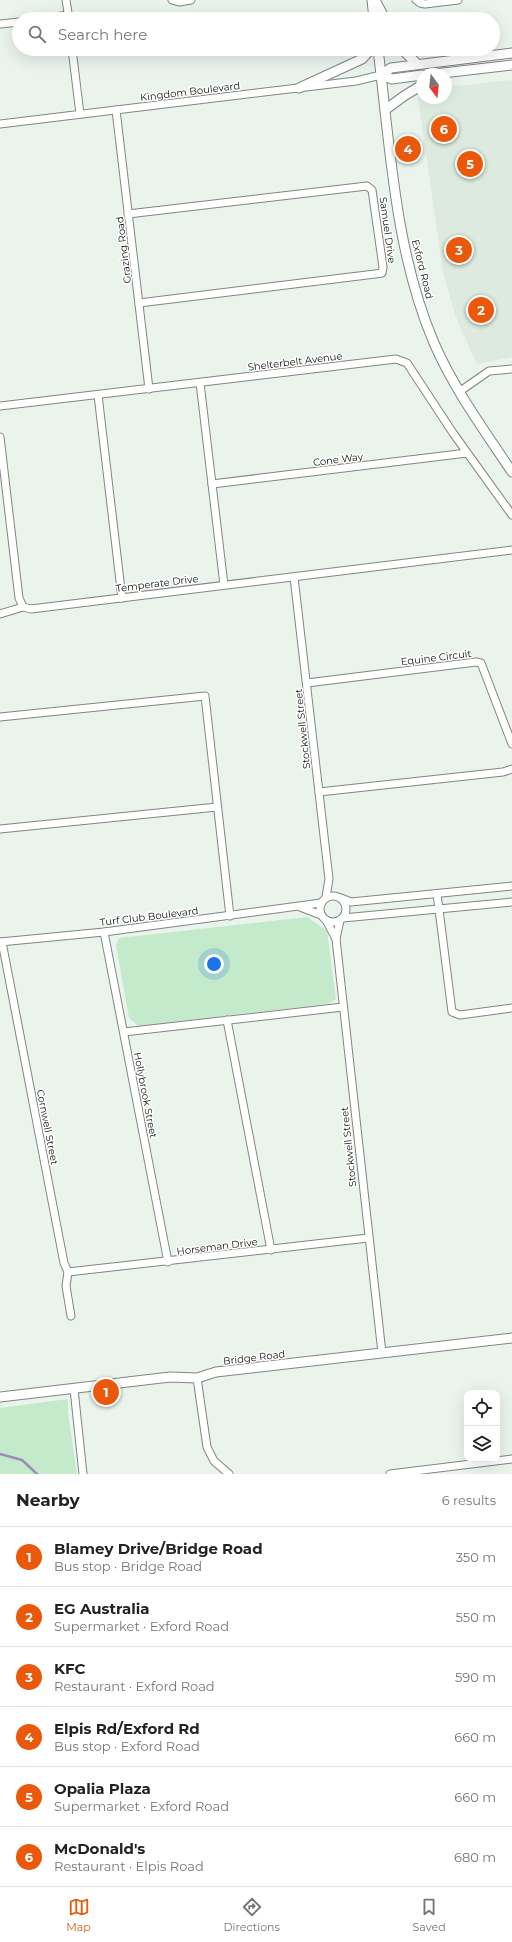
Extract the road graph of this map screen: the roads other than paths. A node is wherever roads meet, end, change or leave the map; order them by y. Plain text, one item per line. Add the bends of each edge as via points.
1 (66, 0) edge
2 (172, 0) edge
3 (192, 0) edge
4 (372, 0) edge
5 (375, 0) edge
6 (416, 0) edge
7 (458, 0) edge
8 (67, 12) edge
9 (373, 12) edge
10 (381, 12) edge
11 (12, 23) edge
12 (0, 24) edge
13 (512, 53) edge
14 (500, 54) edge
15 (73, 56) edge
16 (365, 56) edge
17 (379, 56) edge
18 (409, 56) edge
19 (486, 56) edge
20 (417, 64) junction
21 (512, 65) edge
22 (452, 72) edge
23 (381, 75) junction
24 (416, 76) edge
25 (299, 88) junction
26 (416, 89) edge
27 (116, 110) junction
28 (385, 110) junction
29 (80, 114) junction
30 (0, 124) edge
31 (128, 214) junction
32 (139, 303) junction
33 (512, 369) edge
34 (200, 382) junction
35 (149, 388) junction
36 (459, 392) junction
37 (98, 395) junction
38 (0, 406) edge
39 (0, 437) edge
40 (467, 453) junction
41 (512, 472) edge
42 (212, 484) junction
43 (512, 515) edge
44 (512, 550) edge
45 (294, 577) junction
46 (224, 585) junction
47 (122, 598) junction
48 (23, 607) junction
49 (0, 614) edge
50 (307, 683) junction
51 (0, 717) edge
52 (512, 744) edge
53 (512, 769) edge
54 (319, 792) junction
55 (217, 806) junction
56 (0, 828) edge
57 (329, 879) junction
58 (512, 886) edge
59 (437, 894) junction
60 (326, 897) junction
61 (340, 897) junction
62 (512, 902) edge
63 (321, 903) junction
64 (300, 907) junction
65 (439, 910) junction
66 (230, 916) junction
67 (323, 917) junction
68 (341, 919) junction
69 (104, 932) junction
70 (336, 939) junction
71 (1, 942) edge
72 (343, 1007) junction
73 (512, 1008) edge
74 (227, 1020) junction
75 (124, 1032) junction
76 (368, 1238) junction
77 (271, 1250) junction
78 (168, 1262) junction
79 (68, 1272) junction
80 (71, 1316) dead end
81 (512, 1338) edge
82 (382, 1353) junction
83 (197, 1378) junction
84 (74, 1389) junction
85 (0, 1397) edge
86 (512, 1459) edge
87 (83, 1474) edge
88 (229, 1474) edge
89 (390, 1474) edge

1 - 8 street
2 - 3 street
4 - 9 street
5 - 10 street
6 - 7 street via 425,4
11 - 12 street
13 - 14 street
15 - 29 street
16 - 25 street
17 - 23 street, Exford Road
18 - 20 street
19 - 20 street
20 - 23 street via 391,68
21 - 22 street
23 - 24 street via 392,79
23 - 25 street, Kingdom Boulevard via 356,81
23 - 28 street, Exford Road
25 - 27 street, Kingdom Boulevard
26 - 28 street
27 - 29 street, Kingdom Boulevard
27 - 31 street, Grazing Road
28 - 36 street, Exford Road via 407,255 420,304 434,342
29 - 30 street, Kingdom Boulevard
31 - 32 street, Grazing Road
31 - 32 street, Samuel Drive via 370,187 383,267 382,273
32 - 35 street, Grazing Road
33 - 36 street via 489,371
34 - 35 street, Shelterbelt Avenue
34 - 40 street, Shelterbelt Avenue via 396,359 407,362
34 - 42 street
35 - 37 street, Shelterbelt Avenue
36 - 41 street, Exford Road
37 - 38 street, Shelterbelt Avenue
37 - 47 street
39 - 48 street via 19,598
40 - 42 street, Cone Way
40 - 43 street, Shelterbelt Avenue
42 - 46 street
44 - 45 street
45 - 46 street, Temperate Drive
45 - 50 street, Stockwell Street
46 - 47 street, Temperate Drive
47 - 48 street, Temperate Drive via 30,609
48 - 49 street, Temperate Drive
50 - 52 street, Equine Circuit via 481,663
50 - 54 street, Stockwell Street
51 - 55 street via 205,696
53 - 54 street
54 - 57 street, Stockwell Street
55 - 56 street
55 - 66 street
57 - 60 street, Stockwell Street
57 - 61 street, Stockwell Street
58 - 59 street
59 - 61 street via 351,902
59 - 65 street
60 - 61 street
60 - 63 street
61 - 68 street via 346,910
62 - 65 street
63 - 64 street, Turf Club Boulevard
63 - 67 street
64 - 66 street, Turf Club Boulevard
64 - 67 street, Turf Club Boulevard
65 - 68 street
65 - 73 street via 452,1012 460,1015
66 - 69 street, Turf Club Boulevard
67 - 68 street via 333,922
67 - 70 street, Stockwell Street
68 - 70 street, Stockwell Street
69 - 71 street, Turf Club Boulevard
69 - 75 street, Hollybrook Street
70 - 72 street, Stockwell Street
71 - 79 street, Cornwell Street via 64,1263
72 - 74 street
72 - 76 street, Stockwell Street
74 - 75 street
74 - 77 street
75 - 78 street, Hollybrook Street
76 - 77 street, Horseman Drive
76 - 82 street, Stockwell Street
77 - 78 street, Horseman Drive
78 - 79 street, Horseman Drive
79 - 80 street, Cornwell Street via 66,1286
81 - 82 street, Bridge Road
82 - 83 street, Bridge Road via 216,1372
83 - 84 street, Bridge Road via 170,1377
83 - 88 street via 207,1447 214,1462
84 - 85 street, Bridge Road
84 - 87 street
86 - 89 street

